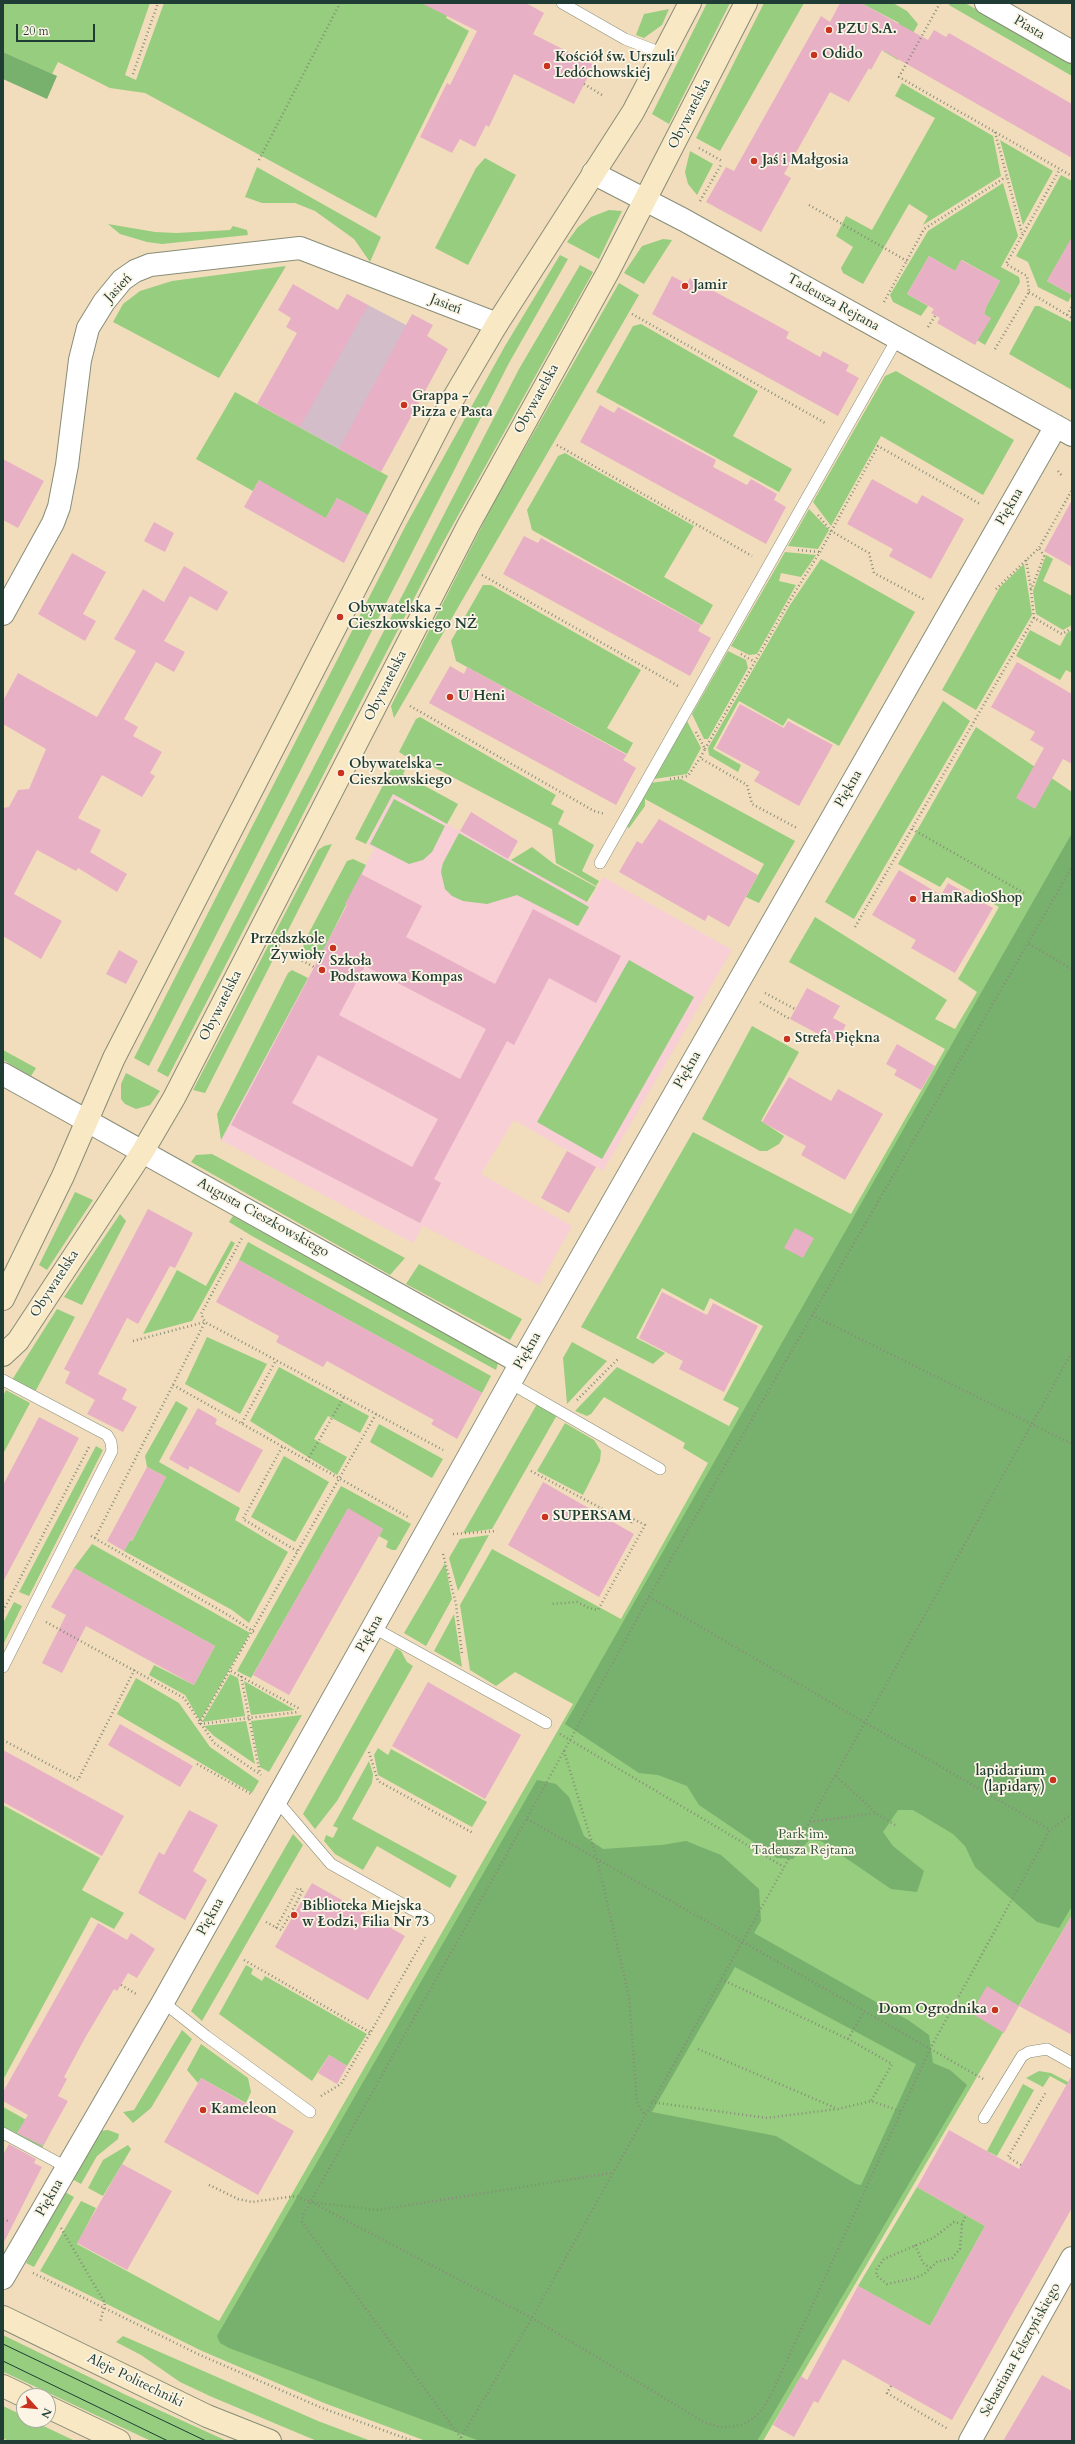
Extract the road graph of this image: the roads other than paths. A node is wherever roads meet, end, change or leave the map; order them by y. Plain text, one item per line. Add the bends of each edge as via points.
1 (562, 3) edge
2 (690, 3) edge
3 (746, 3) edge
4 (986, 3) edge
5 (1072, 52) edge
6 (664, 54) junction
7 (593, 173) junction
8 (646, 200) junction
9 (496, 324) junction
10 (898, 339) junction
11 (1064, 430) edge
12 (3, 614) edge
13 (600, 863) dead end
14 (3, 1074) edge
15 (87, 1121) junction
16 (143, 1151) junction
17 (3, 1299) edge
18 (3, 1355) edge
19 (521, 1363) junction
20 (3, 1380) edge
21 (510, 1383) junction
22 (660, 1469) dead end
23 (374, 1628) junction
24 (3, 1667) edge
25 (546, 1723) road end
26 (277, 1801) junction
27 (429, 1919) dead end
28 (163, 2002) junction
29 (1072, 2063) edge
30 (310, 2112) dead end
31 (984, 2118) dead end
32 (3, 2133) edge
33 (68, 2168) junction
34 (1072, 2258) edge
35 (8, 2271) edge
36 (3, 2317) edge
37 (3, 2386) edge
38 (16, 2392) edge
39 (56, 2411) edge
40 (960, 2436) edge
41 (119, 2441) edge
42 (270, 2441) edge

1 - 6 lane via 621,37
2 - 6 main road
3 - 8 main road, Obywatelska
4 - 5 street, Piasta
6 - 7 main road via 633,112
7 - 8 street, Tadeusza Rejtana
7 - 9 main road
8 - 10 street, Tadeusza Rejtana
8 - 16 main road, Obywatelska via 469,524 174,1098
9 - 12 street, Jasień via 300,248 150,265 135,271 122,280 88,328 80,360 59,508
9 - 15 main road via 450,404 382,535 114,1058
10 - 11 street, Tadeusza Rejtana
10 - 13 lane
11 - 19 street, Piękna
14 - 15 street, Augusta Cieszkowskiego
15 - 16 street, Augusta Cieszkowskiego
15 - 17 main road
16 - 18 main road, Obywatelska via 18,1341
16 - 19 street, Augusta Cieszkowskiego
19 - 21 street, Piękna
20 - 24 lane via 107,1435 112,1451
21 - 22 lane
21 - 23 street, Piękna
23 - 25 lane
23 - 26 street, Piękna
26 - 27 lane via 331,1864
26 - 28 street, Piękna
28 - 30 lane
28 - 33 street, Piękna
29 - 31 lane via 1047,2049 1022,2056
32 - 33 lane
33 - 35 street, Piękna
34 - 40 street, Sebastiana Felsztyńskiego
36 - 42 main road, Aleje Politechniki via 207,2416
37 - 38 main road
39 - 41 main road

